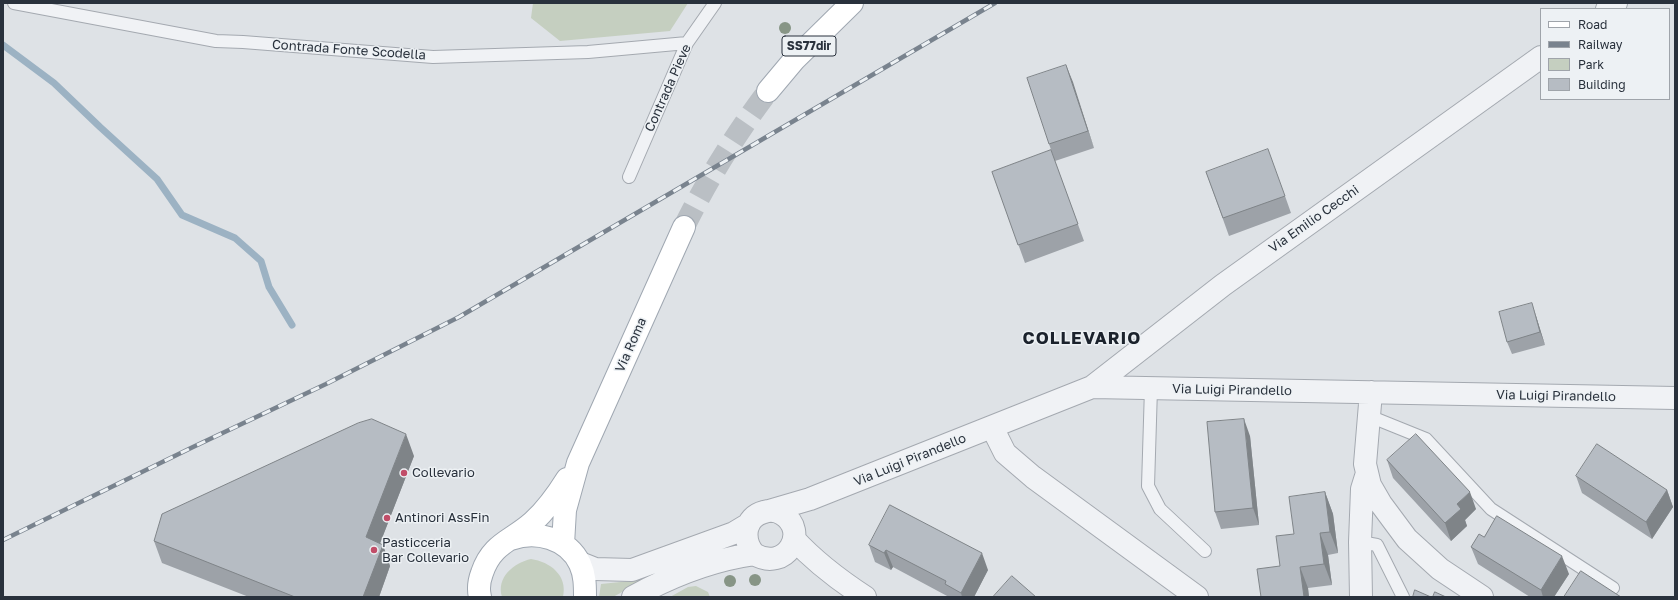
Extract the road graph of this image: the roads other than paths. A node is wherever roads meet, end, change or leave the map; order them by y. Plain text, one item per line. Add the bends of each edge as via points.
1 (14, 3) edge
2 (715, 3) edge
3 (852, 3) edge
4 (687, 43) junction
5 (1540, 58) edge
6 (768, 90) tunnel mouth
7 (629, 177) dead end
8 (684, 227) tunnel mouth
9 (1092, 387) junction
10 (1151, 388) junction
11 (1371, 392) junction
12 (1675, 398) edge
13 (1368, 416) junction
14 (992, 427) junction
15 (578, 463) junction
16 (1367, 473) junction
17 (810, 499) junction
18 (769, 511) junction
19 (748, 524) junction
20 (794, 533) junction
21 (506, 541) junction
22 (1360, 542) junction
23 (563, 544) junction
24 (1205, 551) dead end
25 (754, 554) junction
26 (778, 558) junction
27 (580, 563) junction
28 (834, 576) junction
29 (1613, 588) dead end
30 (479, 596) edge
31 (585, 597) edge
32 (633, 597) edge
33 (865, 597) edge
34 (1197, 597) edge
35 (1362, 597) edge
36 (1403, 597) edge
37 (1482, 597) edge

1 - 4 lane, Contrada Fonte Scodella via 216,41 433,57 588,52
2 - 4 lane, Contrada Pieve
3 - 6 main road, SS77dir via 794,60
4 - 7 lane, Contrada Pieve
5 - 9 street, Via Emilio Cecchi via 1223,285
8 - 15 main road, Via Roma
9 - 10 street, Via Luigi Pirandello
9 - 14 street, Via Luigi Pirandello
10 - 11 street, Via Luigi Pirandello
10 - 24 lane via 1148,486 1160,508
11 - 12 street, Via Luigi Pirandello
11 - 13 street
13 - 16 street via 1365,464
13 - 29 lane via 1426,439 1491,509
14 - 17 street, Via Luigi Pirandello
14 - 34 street via 1005,453 1033,477
15 - 21 main road, Via Roma via 551,503 533,522
15 - 23 main road, Via Roma via 565,510
16 - 22 street via 1362,489
16 - 37 street via 1370,485 1381,504 1407,539 1440,569
17 - 18 street, Via Luigi Pirandello
17 - 20 street via 798,516
18 - 19 street via 755,516
18 - 20 street via 777,512 790,521
19 - 25 street via 746,537
19 - 27 street via 734,533 632,570 595,569
20 - 26 street via 788,551
20 - 28 street via 809,555
21 - 23 main road, Via Roma via 522,535 544,536
21 - 30 main road, Via Roma via 493,551 486,561 479,580
22 - 35 street
22 - 36 lane via 1377,545
23 - 27 main road, Via Roma
25 - 26 street via 761,558
25 - 32 street via 703,565 656,584
26 - 28 street
27 - 31 main road, Via Roma
28 - 33 street

